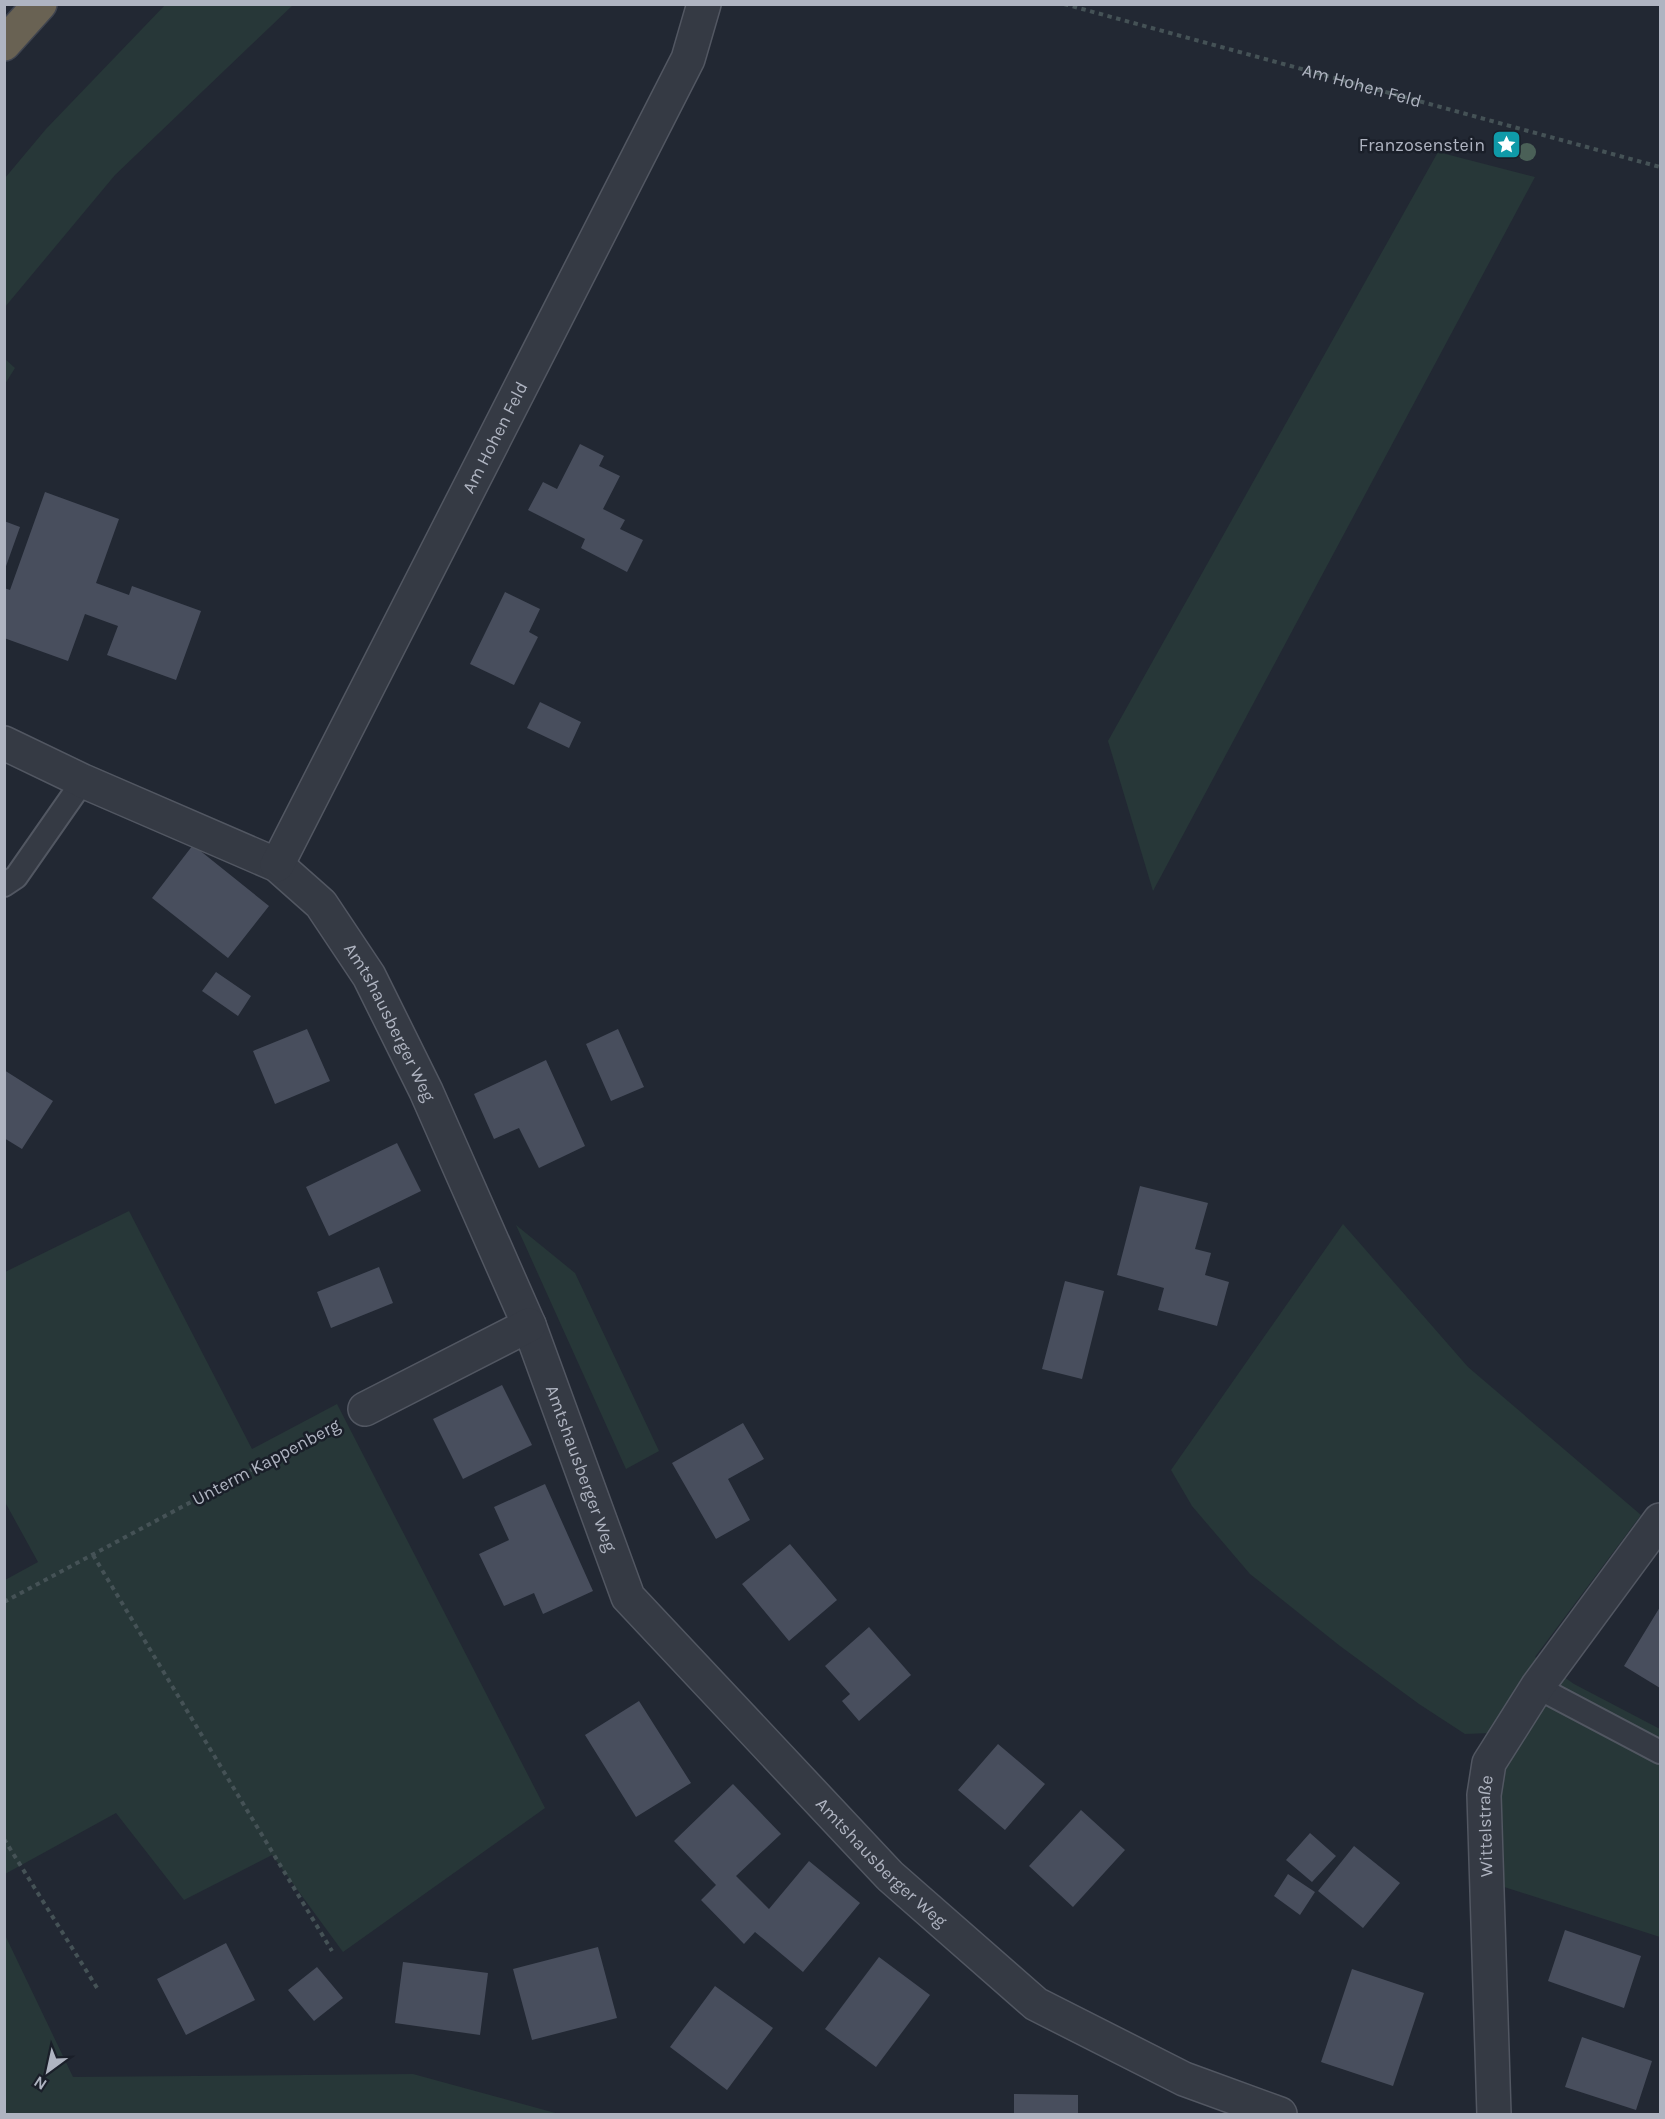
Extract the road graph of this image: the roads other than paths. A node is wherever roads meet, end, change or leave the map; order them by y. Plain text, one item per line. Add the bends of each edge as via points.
1 (39, 4) edge
2 (704, 4) edge
3 (4, 44) edge
4 (4, 743) edge
5 (83, 781) junction
6 (277, 865) junction
7 (4, 885) edge
8 (530, 1325) junction
9 (365, 1409) road end
10 (1660, 1521) edge
11 (1537, 1687) junction
12 (1660, 1752) edge
13 (1280, 2115) edge
14 (1494, 2115) edge

1 - 3 highway
2 - 6 street, Am Hohen Feld via 687,59
4 - 5 street, Amtshausberger Weg
5 - 6 street, Amtshausberger Weg
5 - 7 lane via 16,877
6 - 8 street, Amtshausberger Weg via 321,904 369,976 426,1091
8 - 9 street
8 - 13 street, Amtshausberger Weg via 628,1597 890,1876 1036,2004 1184,2079
10 - 11 street, Wittelstraße
11 - 12 lane
11 - 14 street, Wittelstraße via 1490,1764 1484,1795

